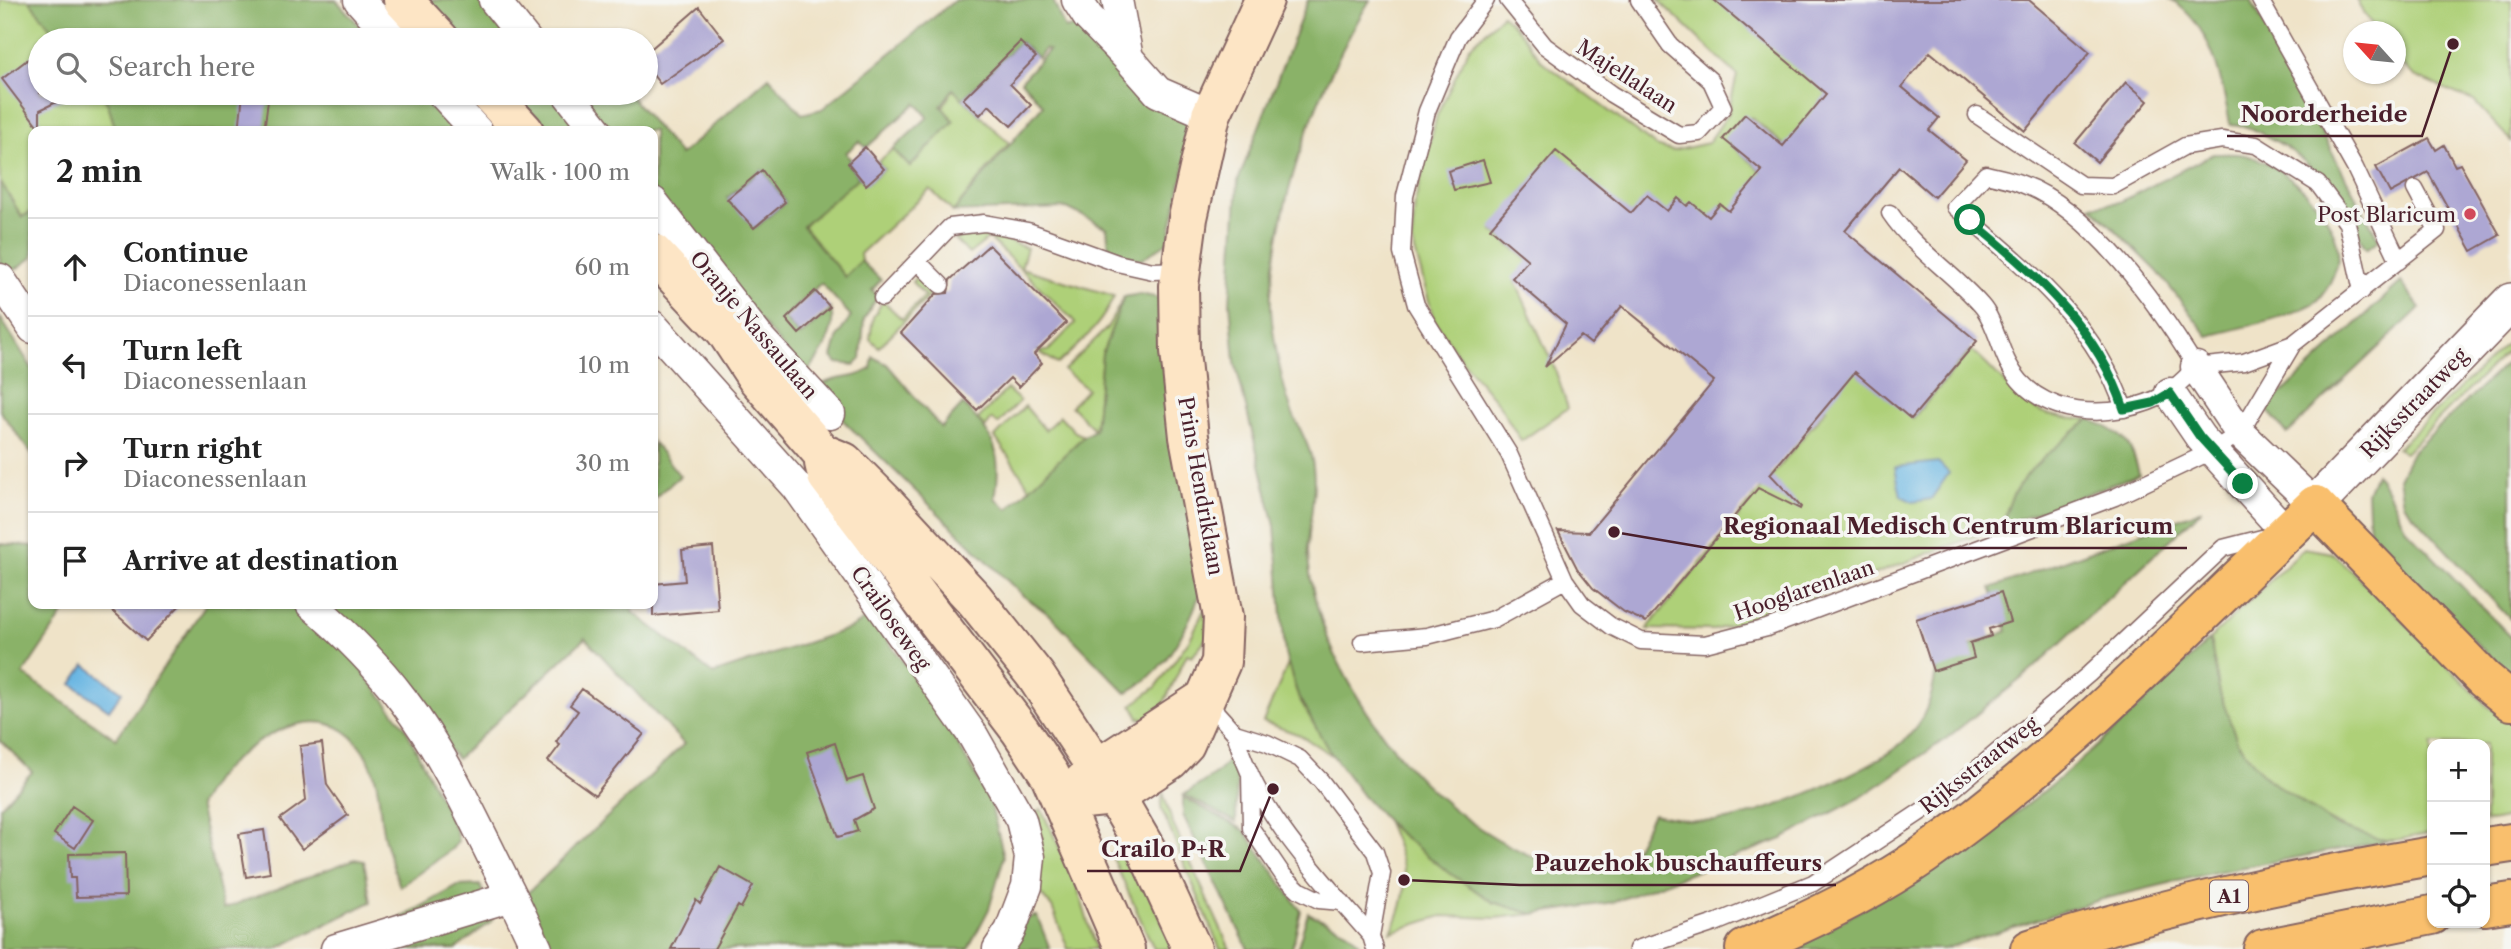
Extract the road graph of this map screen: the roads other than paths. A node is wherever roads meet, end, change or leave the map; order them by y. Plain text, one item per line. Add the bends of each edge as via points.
1 (359, 0) edge
2 (403, 0) edge
3 (494, 0) edge
4 (1077, 0) edge
5 (1117, 0) edge
6 (1264, 0) edge
7 (1486, 0) edge
8 (1508, 0) edge
9 (1639, 0) edge
10 (2260, 0) edge
11 (384, 28) edge
12 (429, 28) edge
13 (516, 28) edge
14 (1128, 58) junction
15 (453, 105) edge
16 (500, 105) edge
17 (576, 105) edge
18 (1977, 115) dead end
19 (1211, 116) junction
20 (472, 126) edge
21 (519, 126) edge
22 (593, 126) edge
23 (2415, 189) dead end
24 (658, 208) edge
25 (1890, 213) dead end
26 (658, 258) edge
27 (917, 261) junction
28 (2399, 261) junction
29 (1180, 270) junction
30 (0, 279) edge
31 (942, 285) dead end
32 (658, 290) edge
33 (2362, 291) junction
34 (882, 298) dead end
35 (2511, 302) edge
36 (28, 321) edge
37 (658, 332) edge
38 (2293, 344) junction
39 (2196, 367) junction
40 (756, 377) junction
41 (2170, 393) junction
42 (2124, 409) junction
43 (830, 414) dead end
44 (2240, 433) junction
45 (2212, 451) junction
46 (822, 453) junction
47 (2315, 505) junction
48 (2286, 532) junction
49 (1566, 580) junction
50 (317, 609) edge
51 (1362, 642) dead end
52 (1205, 699) junction
53 (2511, 701) edge
54 (1235, 733) junction
55 (1250, 773) junction
56 (1105, 783) junction
57 (1063, 801) junction
58 (2511, 843) edge
59 (2490, 846) edge
60 (2427, 857) edge
61 (512, 896) junction
62 (1342, 902) junction
63 (2511, 902) edge
64 (2490, 905) edge
65 (2427, 916) edge
66 (1373, 943) edge
67 (336, 949) edge
68 (537, 949) edge
69 (998, 949) edge
70 (1125, 949) edge
71 (1192, 949) edge
72 (1637, 949) edge
73 (1745, 949) edge
74 (2030, 949) edge
75 (2263, 949) edge

1 - 11 street
2 - 12 main road
3 - 13 street
4 - 14 street
5 - 14 street
6 - 19 main road, Prins Hendriklaan
7 - 49 lane, Hooglarenlaan via 1458,37 1424,123 1405,196 1402,253 1416,305 1509,454
8 - 9 lane, Majellalaan via 1545,46 1611,94 1679,135 1699,133 1723,107 1711,81 1670,46
10 - 28 lane via 2355,168
14 - 19 street via 1158,92
15 - 20 street
16 - 21 main road
17 - 22 street
18 - 33 lane via 2081,185 2113,187 2185,146 2222,140 2256,145 2318,184 2347,223
19 - 29 main road, Prins Hendriklaan
23 - 28 lane via 2437,230
24 - 43 street, Oranje Nassaulaan via 760,339
25 - 42 lane via 1908,239 1983,307 2009,366 2028,391 2061,408 2097,414
26 - 40 main road, Crailoseweg via 725,330
27 - 29 lane via 950,227 984,223 1028,231 1117,263 1153,271
27 - 31 lane
27 - 34 lane
28 - 33 lane
29 - 52 main road, Prins Hendriklaan via 1180,351 1189,437 1223,617 1221,662
30 - 36 street
32 - 40 main road, Crailoseweg
33 - 38 lane
35 - 47 street, Rijksstraatweg
37 - 69 street, Crailoseweg via 797,487 972,734 1021,820 1030,858 1027,887
38 - 39 lane via 2244,362
38 - 44 lane, Hooglarenlaan
39 - 41 lane
39 - 42 lane via 2105,242 2025,184 1986,174 1955,207 2064,304 2105,361
39 - 44 street
40 - 46 main road, Crailoseweg
41 - 42 lane via 2153,403
41 - 45 street
44 - 45 lane, Hooglarenlaan
44 - 47 street
45 - 48 street
45 - 49 lane, Hooglarenlaan via 2115,497 1767,628 1705,644 1641,641 1583,604
46 - 56 main road, Crailoseweg via 844,462 975,600 1035,675
46 - 57 main road, Crailoseweg via 827,476 1020,730
47 - 48 main road, Rijksstraatweg
47 - 53 main road via 2484,679
48 - 72 lane, Rijksstraatweg via 2223,548 2089,674 1949,793 1813,883
48 - 73 main road, Rijksstraatweg via 2000,799 1890,876
49 - 51 lane via 1494,619 1427,636
50 - 61 street via 354,641 404,701
52 - 54 lane
52 - 56 main road
54 - 55 lane
54 - 66 lane via 1300,760 1376,852 1382,873
55 - 62 lane via 1284,829
55 - 62 lane via 1251,828 1283,875 1320,900
56 - 57 main road
56 - 71 main road, Crailoseweg via 1155,865
57 - 70 main road, Crailoseweg
58 - 59 main road
60 - 74 main road, A1 via 2344,870 2126,919
61 - 67 street
61 - 68 street
62 - 66 lane
63 - 64 main road
65 - 75 main road

